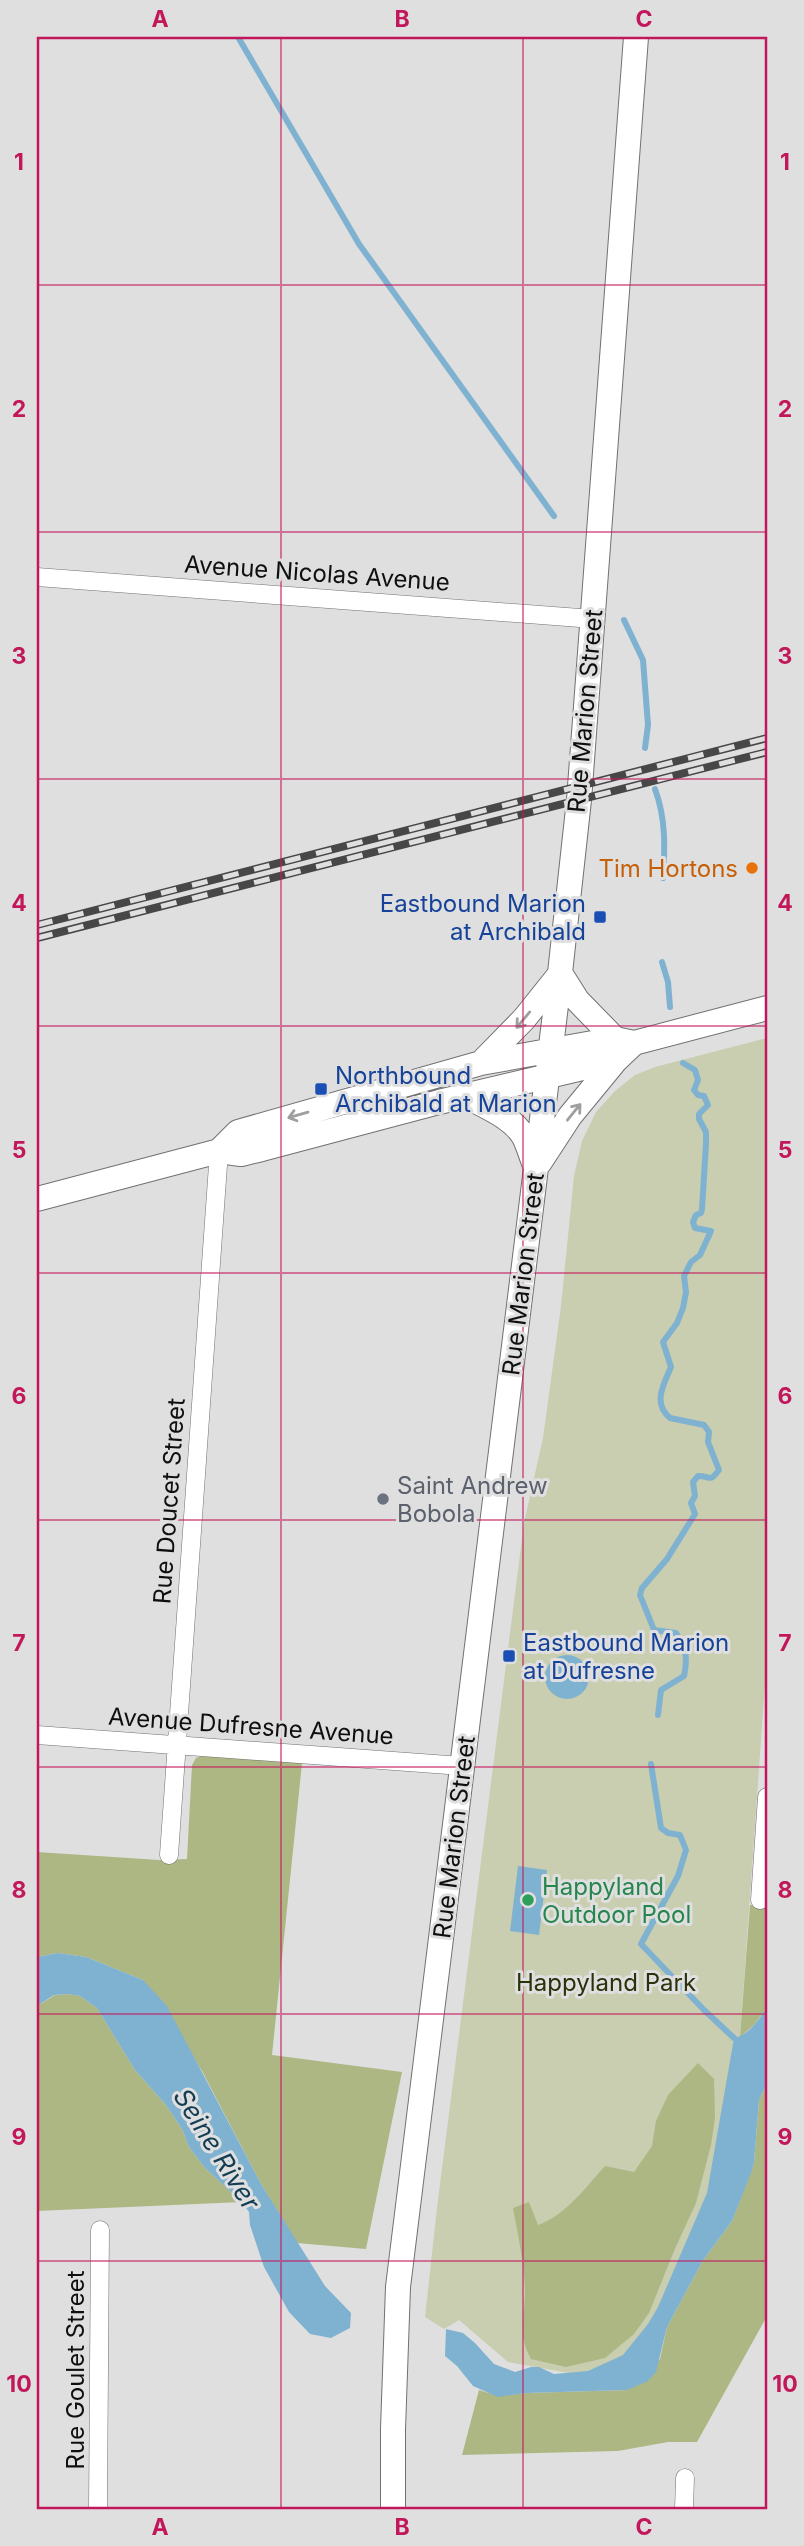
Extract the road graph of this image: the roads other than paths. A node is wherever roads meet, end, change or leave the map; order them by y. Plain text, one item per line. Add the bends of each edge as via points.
1 (636, 37) edge
2 (37, 577) edge
3 (593, 619) junction
4 (560, 973) junction
5 (767, 1008) edge
6 (629, 1045) junction
7 (550, 1050) junction
8 (481, 1063) junction
9 (547, 1075) junction
10 (464, 1095) junction
11 (219, 1151) junction
12 (536, 1167) junction
13 (37, 1199) edge
14 (37, 1735) edge
15 (178, 1745) junction
16 (463, 1766) junction
17 (767, 1797) edge
18 (169, 1855) dead end
19 (760, 1900) dead end
20 (100, 2230) dead end
21 (685, 2478) dead end
22 (98, 2509) edge
23 (393, 2509) edge
24 (684, 2509) edge

1 - 3 main road, Rue Marion Street
2 - 3 street, Avenue Nicolas Avenue
3 - 4 main road, Rue Marion Street
4 - 6 main road via 577,1000
4 - 7 main road, Rue Marion Street
4 -> 8 main road
5 - 6 main road
6 - 7 main road
6 - 9 main road
12 -> 6 main road via 570,1116
7 - 8 main road
7 - 9 main road, Rue Marion Street
8 -> 11 main road via 238,1132
9 - 10 main road
9 - 12 main road, Rue Marion Street
10 - 11 main road via 241,1154
10 - 12 main road via 501,1115 523,1135
11 - 13 main road
11 - 15 street, Rue Doucet Street
12 - 16 main road, Rue Marion Street
14 - 15 street, Avenue Dufresne Avenue
15 - 16 street, Avenue Dufresne Avenue
15 - 18 street, Rue Doucet Street
16 - 23 main road, Rue Marion Street via 398,2287
17 - 19 street
20 - 22 street, Rue Goulet Street
21 - 24 street

